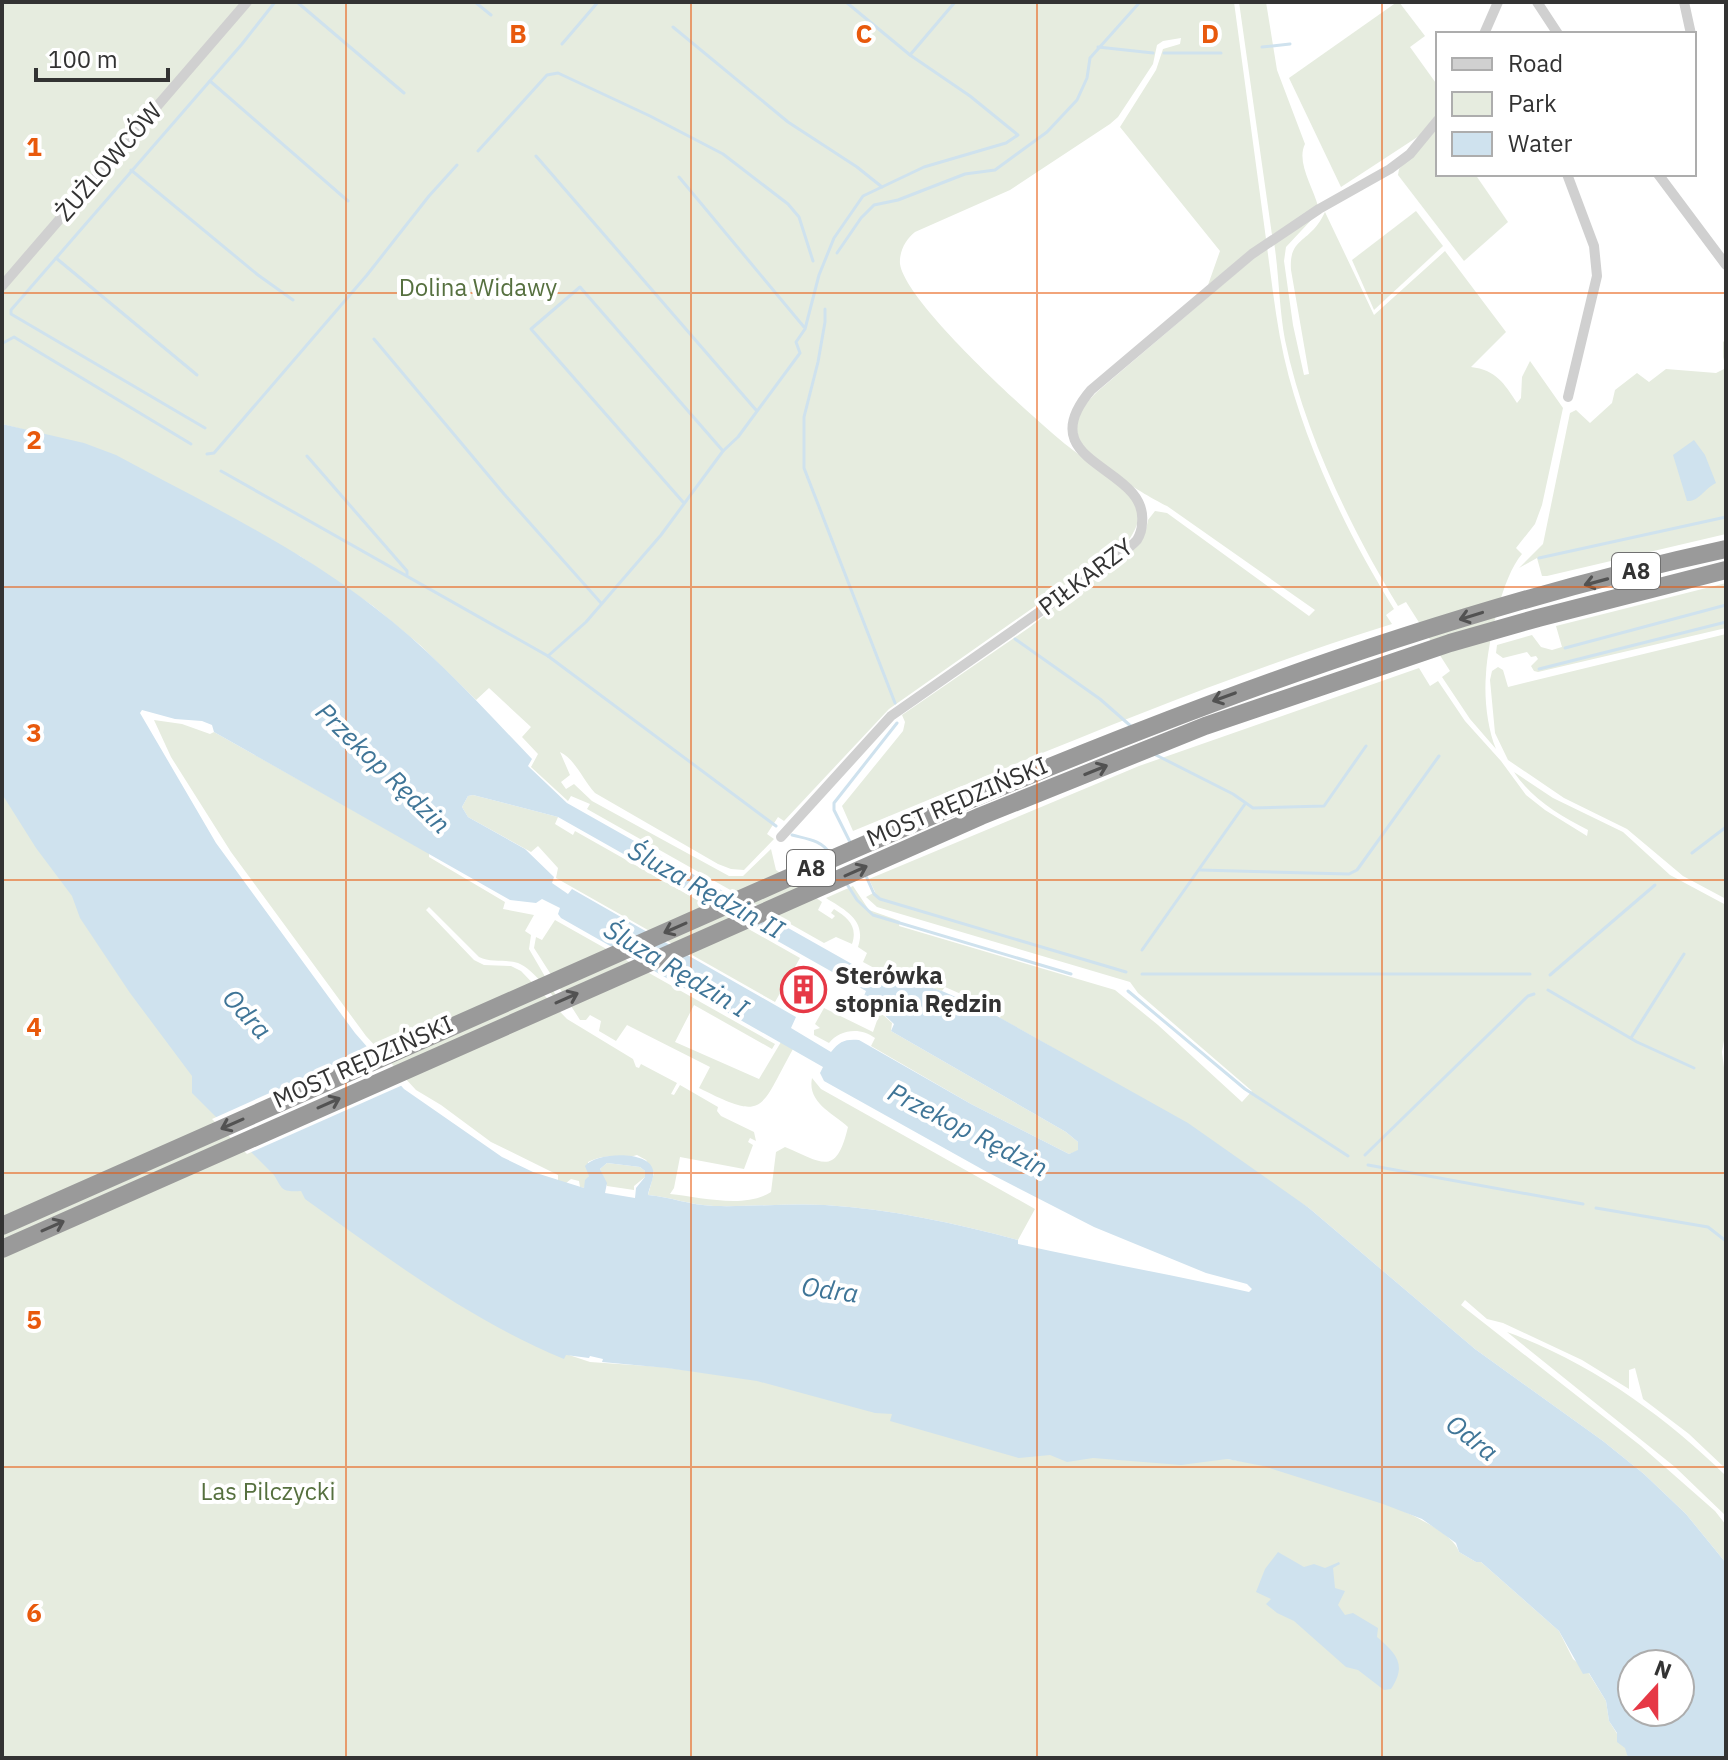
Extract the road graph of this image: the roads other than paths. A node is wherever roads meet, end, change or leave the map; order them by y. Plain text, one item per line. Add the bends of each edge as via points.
1 (247, 2) edge
2 (1498, 2) edge
3 (1537, 2) edge
4 (1684, 2) edge
5 (1485, 32) edge
6 (1553, 32) edge
7 (1691, 32) edge
8 (1436, 122) edge
9 (1568, 176) edge
10 (1659, 176) edge
11 (1726, 265) edge
12 (2, 286) edge
13 (1568, 397) dead end
14 (1726, 549) edge
15 (1726, 570) edge
16 (781, 837) dead end
17 (2, 1226) edge
18 (2, 1249) edge

1 - 12 street, ŻUŻLOWCÓW
2 - 5 street
3 - 6 street
4 - 7 street
8 - 16 street, PIŁKARZY via 1410,154 1252,254 1091,390 1078,405 1074,437 1088,458 1136,496 1143,518 1139,537 891,716
9 - 13 street via 1594,246 1597,276
10 - 11 street
14 -> 17 highway, MOST RĘDZIŃSKI / A8 via 1378,644 991,789
18 -> 15 highway, MOST RĘDZIŃSKI / A8 via 981,816 1205,726 1450,643

